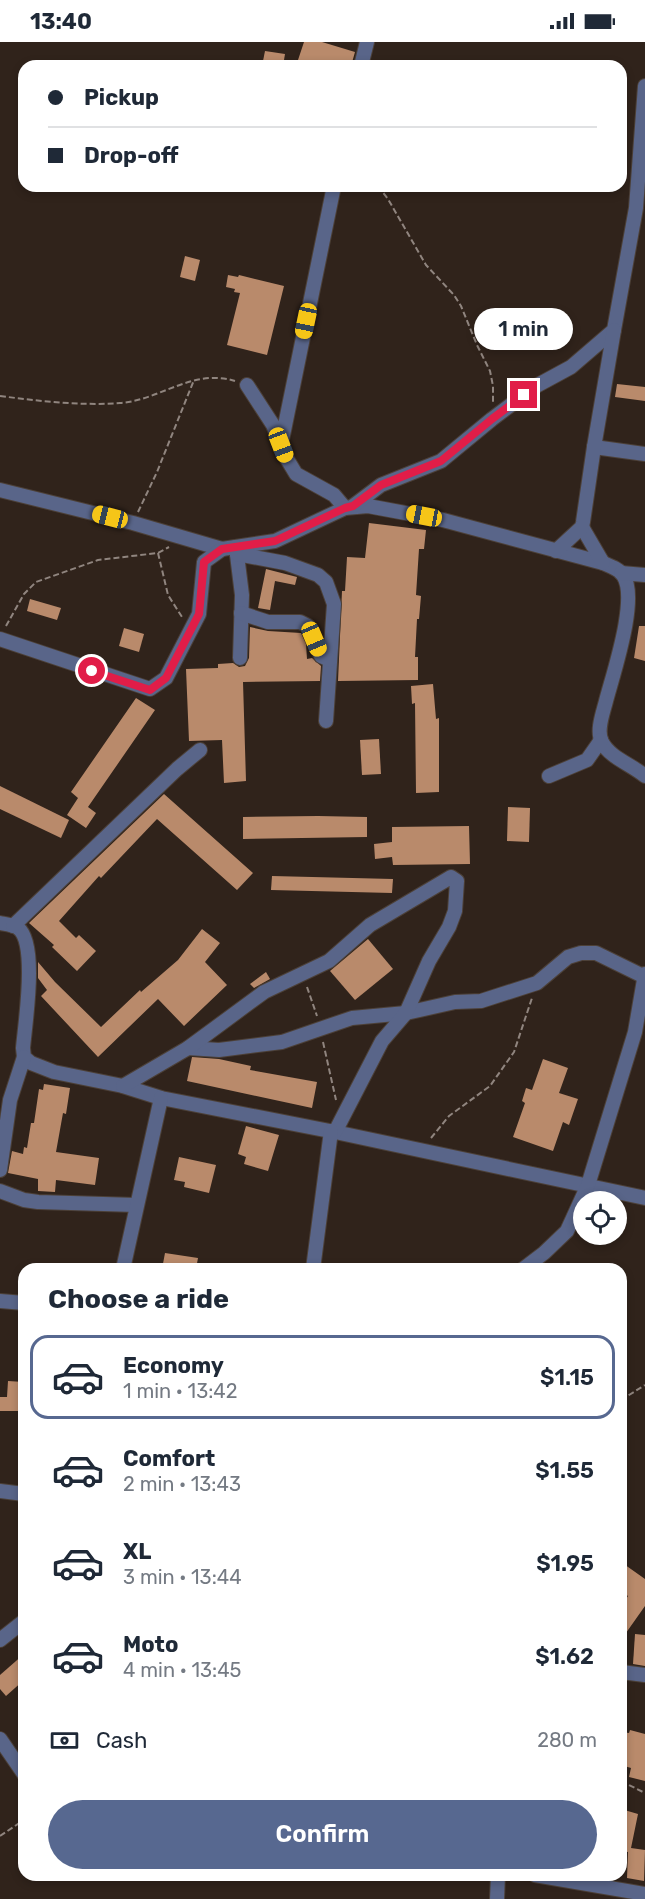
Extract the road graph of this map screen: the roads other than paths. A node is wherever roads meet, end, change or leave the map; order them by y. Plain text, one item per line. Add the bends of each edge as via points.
1 (367, 42) edge
2 (362, 60) edge
3 (645, 86) edge
4 (333, 192) edge
5 (641, 204) edge
6 (614, 330) junction
7 (247, 385) road end
8 (281, 445) junction
9 (594, 447) junction
10 (645, 454) edge
11 (0, 490) edge
12 (349, 507) junction
13 (582, 527) junction
14 (231, 550) junction
15 (556, 551) junction
16 (603, 563) junction
17 (621, 573) junction
18 (645, 575) edge
19 (242, 613) junction
20 (2, 634) edge
21 (240, 658) dead end
22 (330, 660) junction
23 (326, 721) dead end
24 (601, 740) junction
25 (200, 750) dead end
26 (645, 776) edge
27 (549, 777) dead end
28 (7, 924) edge
29 (645, 980) edge
30 (406, 1013) junction
31 (188, 1048) junction
32 (24, 1057) junction
33 (123, 1086) junction
34 (161, 1098) junction
35 (335, 1128) junction
36 (0, 1170) edge
37 (588, 1185) junction
38 (0, 1191) edge
39 (645, 1198) edge
40 (136, 1205) junction
41 (124, 1263) edge
42 (314, 1263) edge
43 (531, 1263) edge
44 (0, 1301) edge
45 (18, 1302) edge
46 (0, 1491) edge
47 (18, 1493) edge
48 (18, 1626) edge
49 (0, 1640) edge
50 (627, 1673) edge
51 (645, 1675) edge
52 (0, 1739) edge
53 (18, 1765) edge
54 (498, 1881) edge
55 (570, 1881) edge
56 (645, 1894) edge
57 (497, 1899) edge

1 - 2 street
3 - 5 street
4 - 8 street
5 - 6 street
6 - 9 street
6 - 12 street via 571,367 536,386 441,461 381,485
7 - 8 street via 273,424
8 - 12 street via 296,474
9 - 10 street
9 - 13 street
11 - 14 street
12 - 14 street via 275,541
12 - 15 street via 368,506 443,520
13 - 15 street
13 - 16 street
14 - 19 street via 242,595
14 - 20 street via 204,562 199,614 166,678 150,690
14 - 22 street via 318,575 326,582 334,604
15 - 16 street
16 - 17 street
17 - 18 street
17 - 24 street via 629,595 627,614 601,720
19 - 21 street
19 - 22 street via 268,622 300,622 308,626 321,656
22 - 23 street
24 - 26 street via 610,753
24 - 27 street via 587,760
25 - 28 street
28 - 32 street via 24,935 28,948
29 - 30 street via 596,953 580,953 568,957 537,983 481,1001 454,1002
29 - 37 street via 635,1032
30 - 31 street via 352,1017 271,1043 219,1050
30 - 31 street via 455,911 457,881 451,877 370,925 329,961 264,993
30 - 35 street via 382,1041
31 - 33 street
32 - 33 street via 54,1072
32 - 36 street via 10,1100
33 - 34 street
34 - 35 street
34 - 40 street
35 - 37 street via 422,1151
35 - 42 street
37 - 39 street
37 - 43 street via 567,1231
38 - 40 street via 38,1202
40 - 41 street
44 - 45 street
46 - 47 street
48 - 49 street
50 - 51 street
52 - 53 street
54 - 57 street
55 - 56 street

